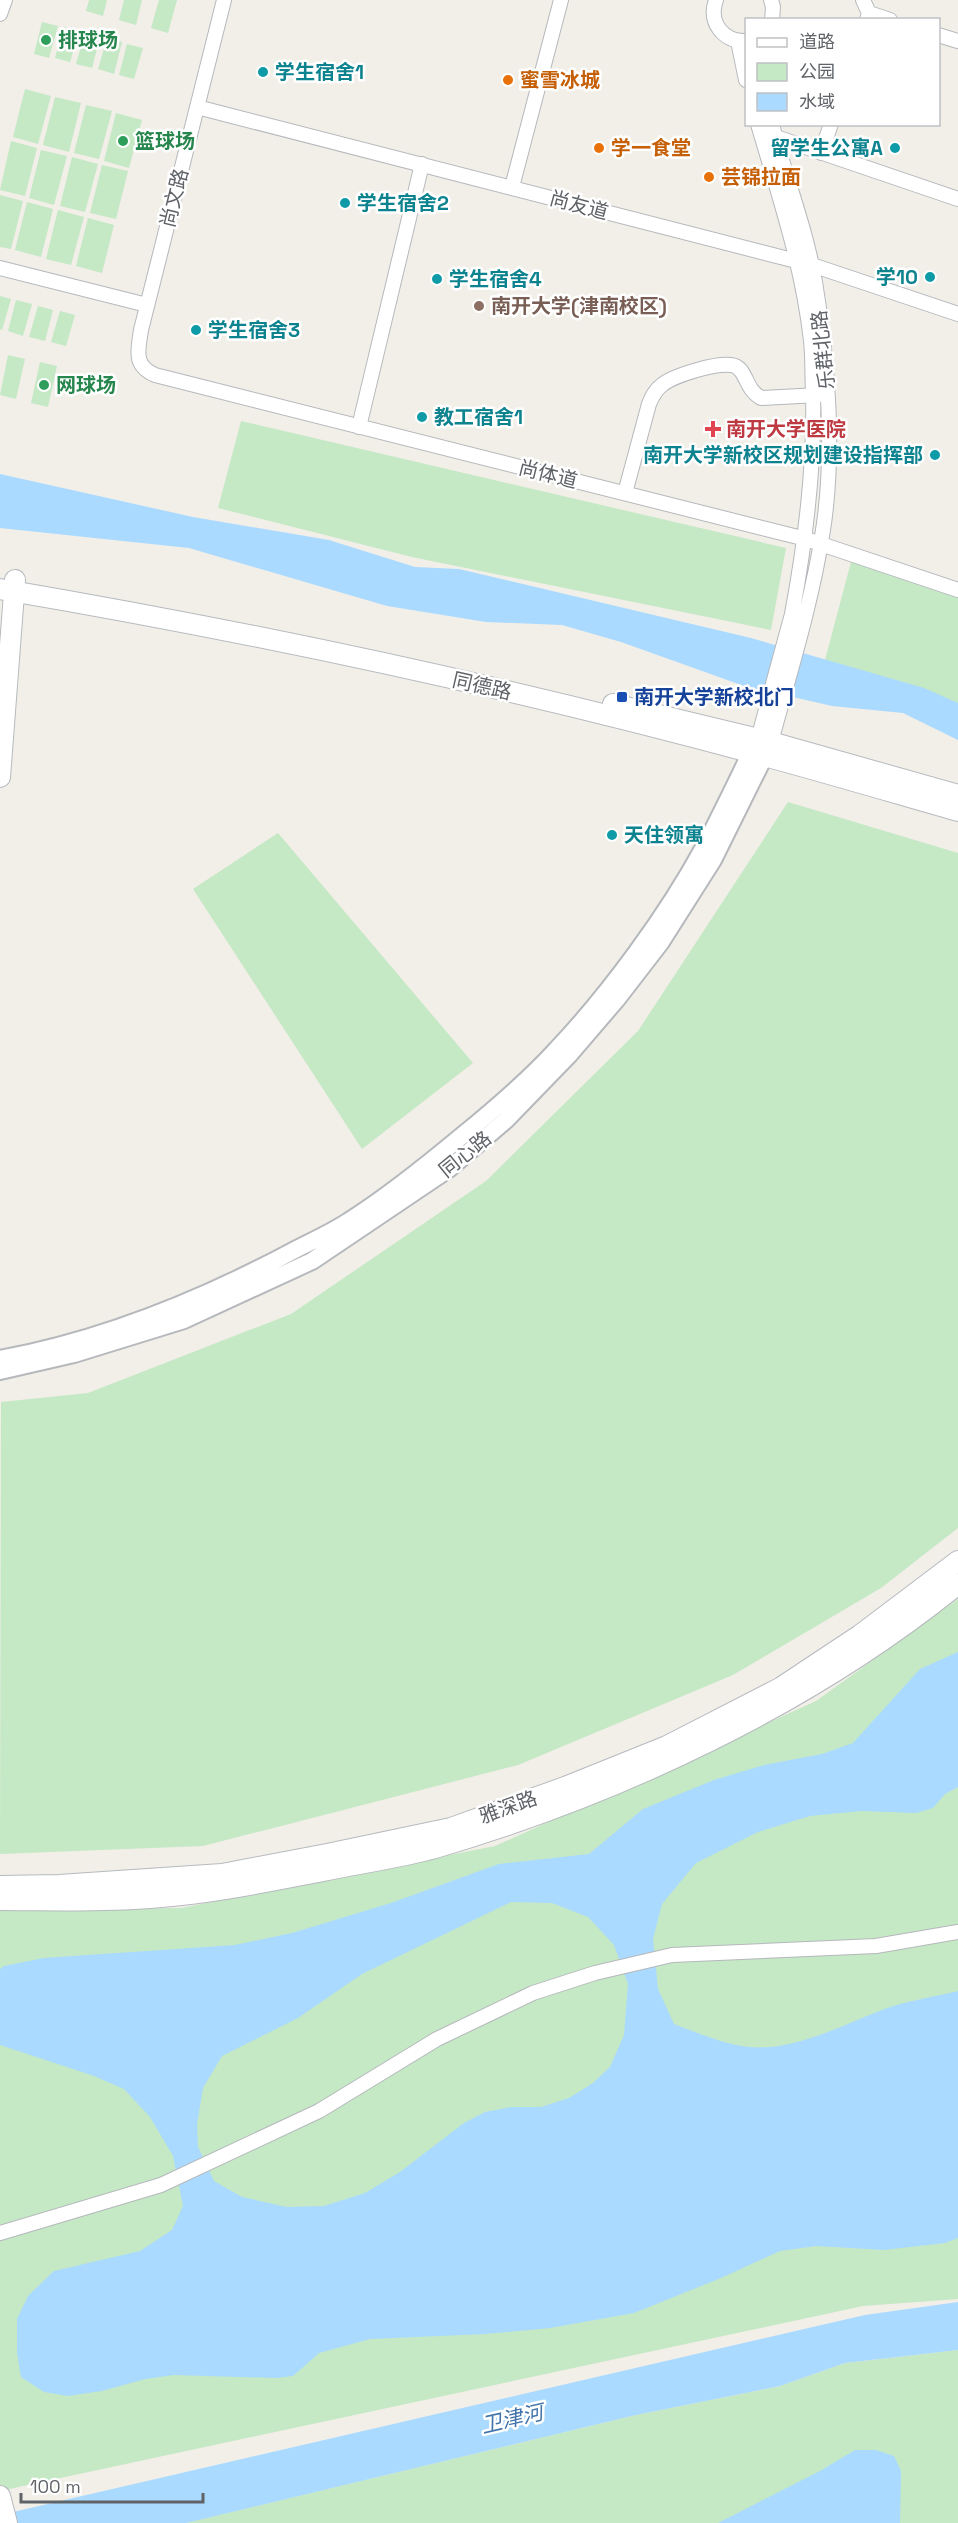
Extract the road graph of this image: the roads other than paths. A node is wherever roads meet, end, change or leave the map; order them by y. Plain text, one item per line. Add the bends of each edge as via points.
1 (5, 0) edge
2 (224, 0) edge
3 (561, 0) edge
4 (716, 0) edge
5 (771, 0) edge
6 (866, 11) edge
7 (0, 14) edge
8 (772, 18) edge
9 (885, 18) edge
10 (940, 35) edge
11 (742, 41) edge
12 (958, 41) edge
13 (745, 64) edge
14 (197, 107) junction
15 (830, 126) edge
16 (766, 130) edge
17 (821, 153) junction
18 (422, 164) junction
19 (512, 187) junction
20 (958, 199) edge
21 (798, 261) junction
22 (812, 265) junction
23 (0, 267) edge
24 (147, 305) junction
25 (958, 314) edge
26 (139, 362) joint
27 (813, 395) junction
28 (828, 395) junction
29 (359, 427) junction
30 (625, 494) junction
31 (806, 539) junction
32 (820, 543) junction
33 (7, 583) edge
34 (958, 590) edge
35 (799, 615) junction
36 (761, 747) junction
37 (0, 777) edge
38 (958, 795) edge
39 (958, 811) edge
40 (0, 1359) edge
41 (0, 1371) edge
42 (958, 1561) edge
43 (958, 1584) edge
44 (0, 1886) edge
45 (0, 1900) edge
46 (958, 1932) edge
47 (0, 2233) edge

1 - 7 street
2 - 14 street, 尚文路
3 - 19 street
4 - 11 street via 716,25 729,38
5 - 8 street
6 - 9 street
10 - 12 street
11 - 13 street
14 - 18 street, 尚友道
14 - 24 street, 尚文路
15 - 17 street
16 - 17 street
16 - 21 street, 乐群北路
16 - 22 street, 乐群北路
17 - 20 street
18 - 19 street, 尚友道
18 - 29 street
19 - 21 street, 尚友道
21 - 22 street, 尚友道
21 - 27 street, 乐群北路 via 812,342
22 - 25 street, 尚友道
22 - 28 street, 乐群北路
23 - 24 street
24 - 26 street, 尚文路
26 - 29 street, 尚体道 via 144,370 155,375
27 - 28 street
27 - 30 street via 761,398 733,365 716,365 665,382 649,404
27 - 31 street, 乐群北路
28 - 32 street, 乐群北路
29 - 30 street, 尚体道
30 - 31 street, 尚体道
31 - 32 street, 尚体道
31 - 35 street, 乐群北路
32 - 34 street, 尚体道
32 - 35 street, 乐群北路
33 - 36 main road, 同德路
33 - 37 main road
35 - 36 street, 乐群北路
36 - 38 main road, 同德路
36 - 39 main road, 同德路
36 - 40 street, 同心路 via 702,850 615,981 557,1050 436,1158 350,1221 247,1276 117,1329
36 - 41 street, 同心路 via 713,860 661,942 569,1055 506,1120 450,1168 312,1261 184,1320 74,1354
42 - 44 main road, 雅深路 via 860,1635 780,1688 667,1746 451,1828 222,1874
43 - 45 main road, 雅深路 via 920,1615 814,1685 668,1762 552,1810 432,1848 239,1888 149,1898
46 - 47 street via 876,1946 672,1955 595,1973 533,1993 437,2039 318,2111 161,2185

